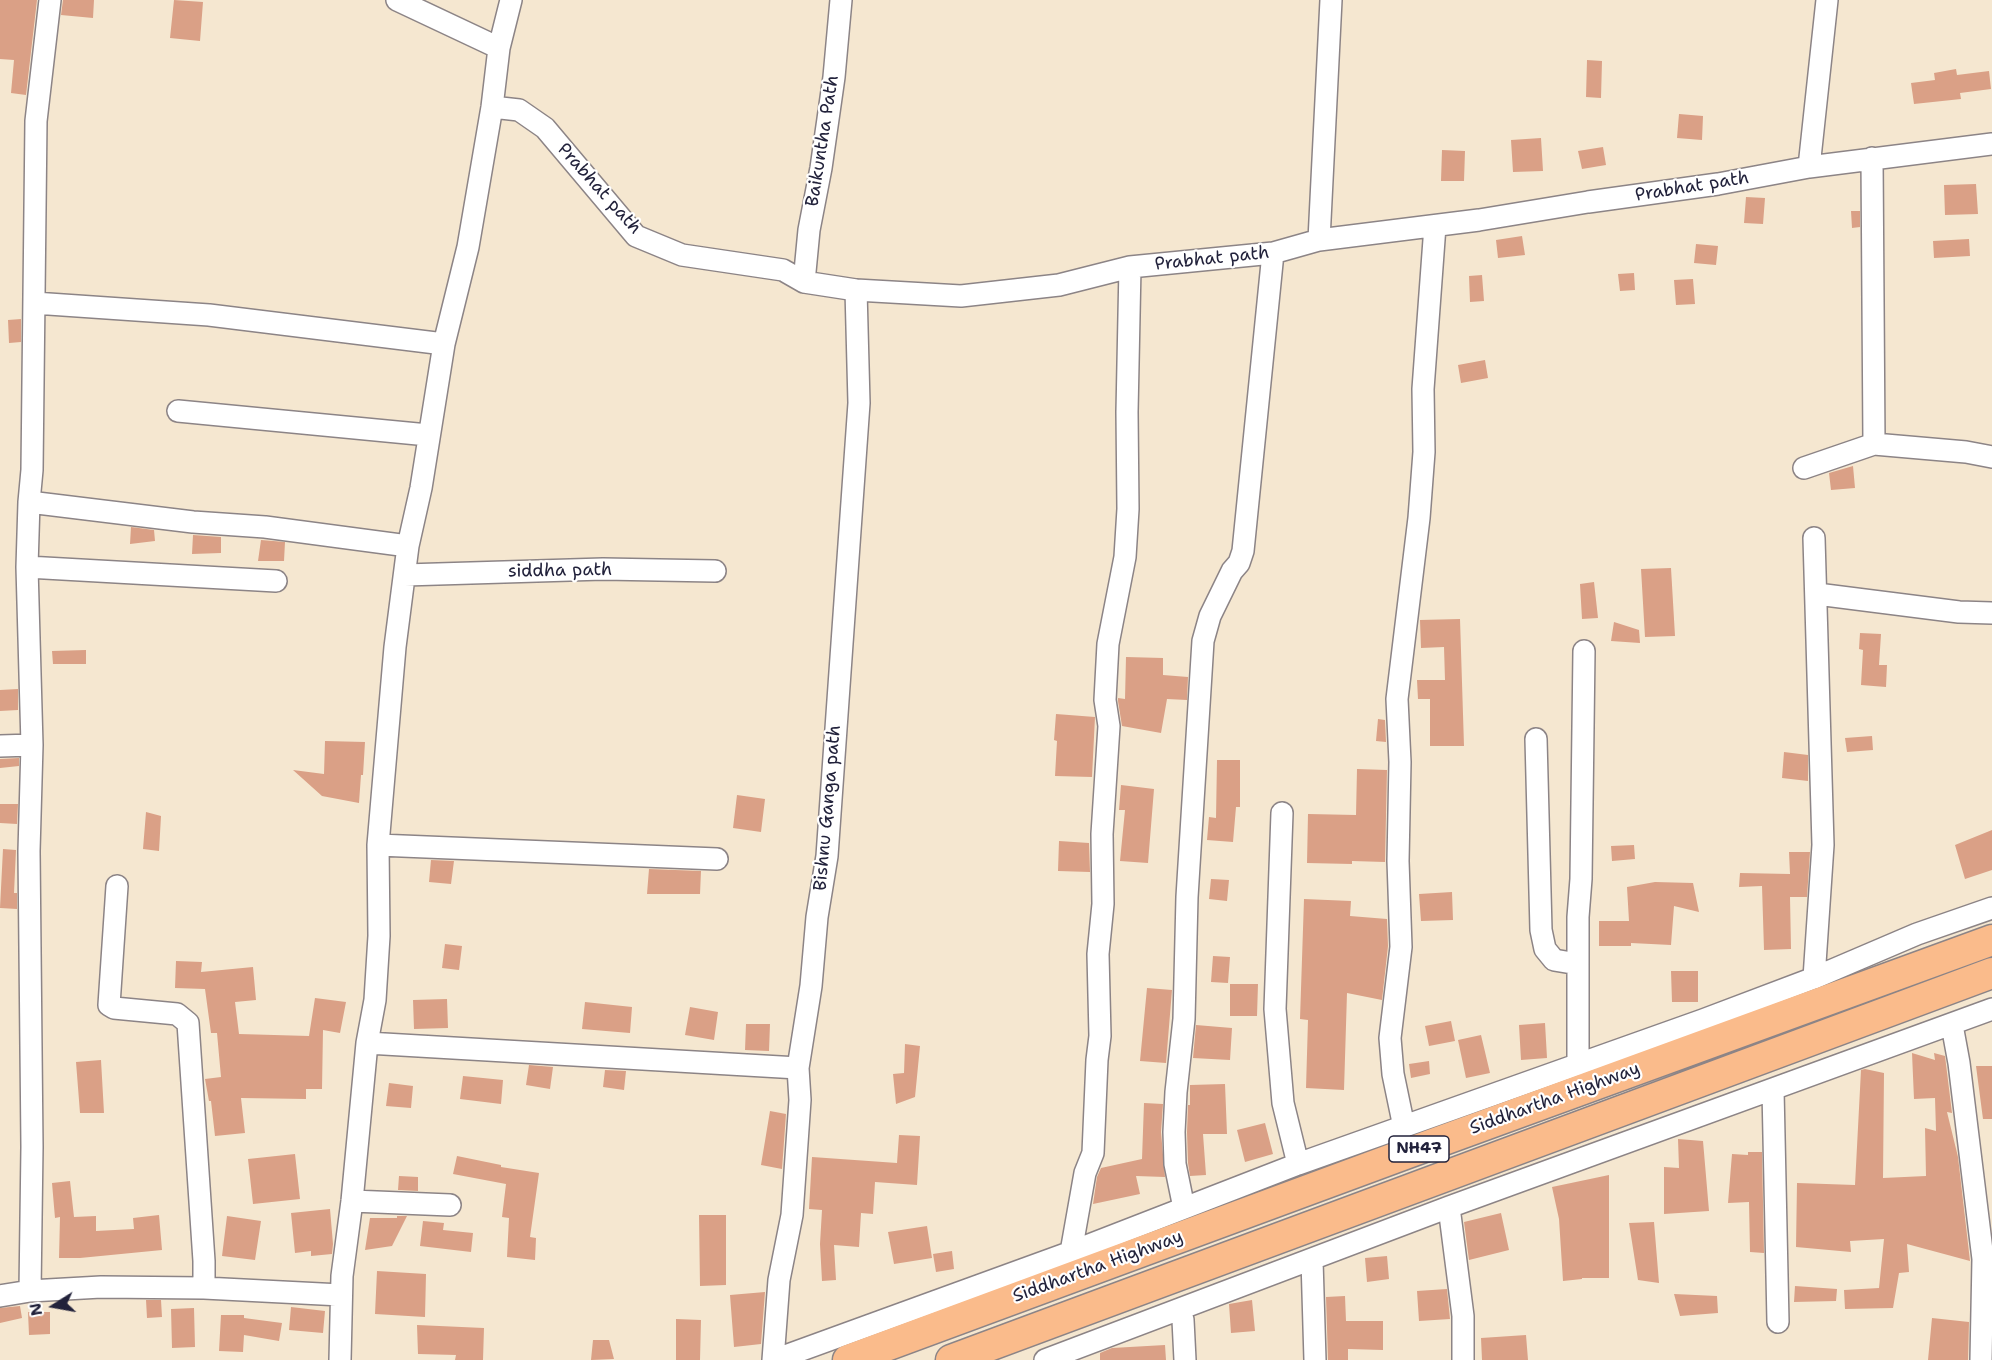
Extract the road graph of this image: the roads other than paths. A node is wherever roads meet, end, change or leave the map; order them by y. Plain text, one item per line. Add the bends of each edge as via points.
1 (50, 0) edge
2 (397, 0) edge
3 (511, 0) edge
4 (841, 0) edge
5 (1331, 0) edge
6 (1827, 0) edge
7 (499, 48) junction
8 (492, 107) junction
9 (1992, 144) edge
10 (1872, 158) junction
11 (1809, 167) junction
12 (1435, 226) junction
13 (1319, 240) junction
14 (1273, 254) junction
15 (1130, 267) junction
16 (804, 282) junction
17 (856, 290) junction
18 (34, 303) junction
19 (444, 344) junction
20 (178, 411) dead end
21 (428, 435) junction
22 (1874, 444) junction
23 (1992, 457) edge
24 (1804, 468) dead end
25 (29, 502) junction
26 (1814, 538) dead end
27 (408, 546) junction
28 (27, 567) junction
29 (715, 571) dead end
30 (405, 574) junction
31 (276, 580) dead end
32 (1817, 594) junction
33 (1992, 613) edge
34 (1584, 651) dead end
35 (1536, 739) dead end
36 (32, 745) junction
37 (0, 746) edge
38 (1282, 813) dead end
39 (378, 844) junction
40 (717, 859) dead end
41 (117, 886) dead end
42 (1992, 908) edge
43 (1992, 940) edge
44 (1930, 963) junction
45 (1578, 964) junction
46 (1992, 973) edge
47 (1814, 978) junction
48 (1940, 992) junction
49 (1992, 1009) edge
50 (1952, 1024) junction
51 (367, 1043) junction
52 (1578, 1065) junction
53 (798, 1068) junction
54 (1773, 1090) junction
55 (1404, 1126) junction
56 (1298, 1164) junction
57 (352, 1201) junction
58 (450, 1205) dead end
59 (1449, 1207) junction
60 (1184, 1208) junction
61 (1071, 1252) junction
62 (1312, 1260) junction
63 (204, 1288) junction
64 (30, 1290) junction
65 (341, 1295) junction
66 (0, 1296) edge
67 (1179, 1309) junction
68 (1779, 1322) dead end
69 (1089, 1351) edge
70 (340, 1360) edge
71 (774, 1360) edge
72 (848, 1360) edge
73 (951, 1360) edge
74 (1045, 1360) edge
75 (1185, 1360) edge
76 (1316, 1360) edge
77 (1463, 1360) edge
78 (1981, 1360) edge

1 - 18 street via 36,121
2 - 7 street
3 - 7 street
4 - 16 street, Baikuntha Path via 834,77
5 - 13 street
6 - 11 street
7 - 8 street
8 - 16 street, Prabhat path via 519,110 546,128 636,236 682,255 783,270
8 - 19 street via 468,247
9 - 10 street, Prabhat path
10 - 11 street, Prabhat path
10 - 22 street
11 - 12 street, Prabhat path
12 - 13 street, Prabhat path
12 - 55 street via 1423,389 1419,518 1397,699 1401,947 1390,1038
13 - 14 street, Prabhat path
14 - 15 street, Prabhat path
14 - 60 street via 1243,551 1210,616 1203,641 1187,897 1184,1018 1174,1122 1175,1164
15 - 17 street, Prabhat path via 1059,285 961,296
15 - 61 street via 1128,509 1125,557 1108,644 1106,678 1109,726 1093,1153 1083,1182
16 - 17 street, Prabhat path
17 - 53 street, Bishnu Ganga path via 860,403 827,856
18 - 19 street via 209,315
18 - 25 street
19 - 21 street
20 - 21 street
21 - 27 street via 422,488
22 - 23 street
22 - 24 street
25 - 27 street
25 - 28 street
26 - 32 street
27 - 30 street
28 - 31 street
28 - 36 street
29 - 30 street, siddha path
30 - 39 street
32 - 33 street
32 - 47 street via 1823,845
34 - 45 street
35 - 45 street via 1541,930 1545,949 1554,960
36 - 37 street
36 - 64 street
38 - 56 street via 1275,1010 1283,1103
39 - 40 street
39 - 51 street via 378,958
41 - 63 street via 109,1005 177,1014 188,1023
42 - 47 street via 1917,934
43 - 44 highway, Siddhartha Highway / NH47
44 - 48 highway
44 - 72 highway, Siddhartha Highway / NH47
45 - 52 street
46 - 48 highway, Siddhartha Highway / NH47
47 - 52 street
48 - 73 highway, Siddhartha Highway / NH47
49 - 50 street
50 - 54 street
50 - 78 street via 1983,1259
51 - 53 street
51 - 57 street
52 - 55 street
53 - 71 street, Bishnu Ganga path via 801,1100 792,1215 779,1280
54 - 59 street
54 - 68 street
55 - 56 street
56 - 60 street
57 - 58 street
57 - 65 street
59 - 62 street
59 - 77 street via 1463,1316
60 - 61 street
61 - 71 street
62 - 67 street
62 - 76 street
63 - 64 street
63 - 65 street
64 - 66 street
65 - 70 street
67 - 69 street
67 - 75 street
69 - 74 street

